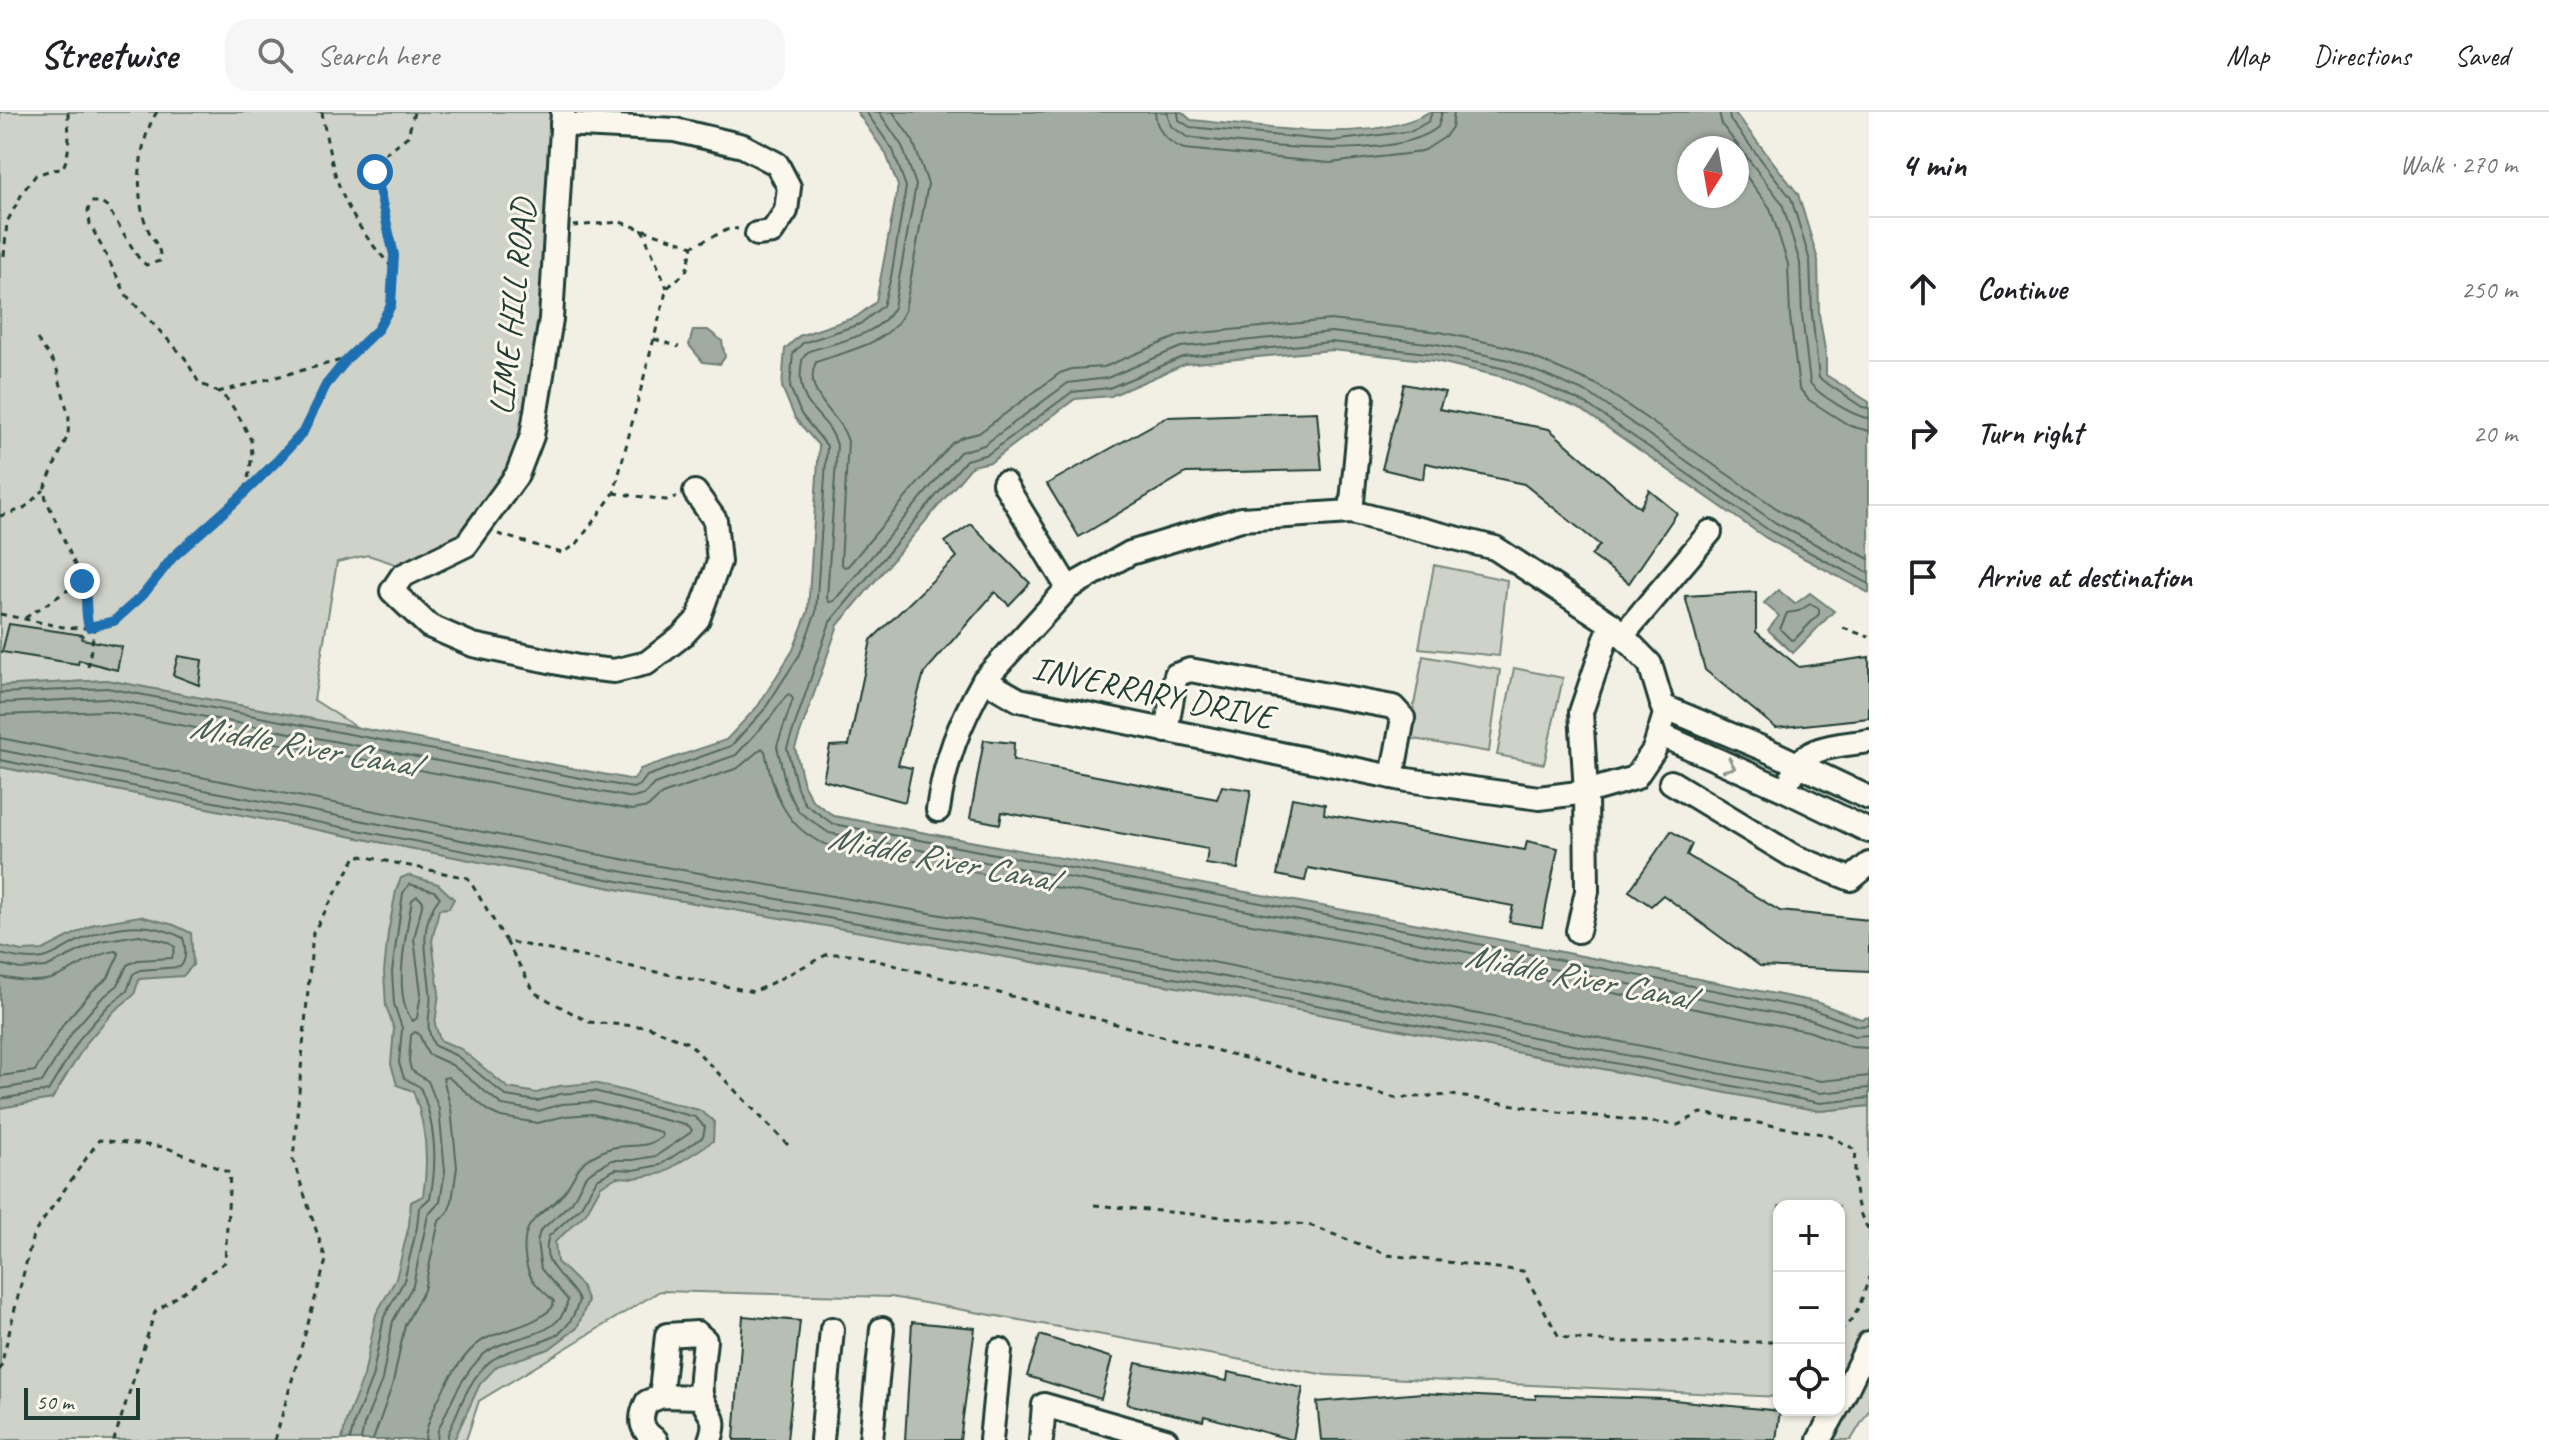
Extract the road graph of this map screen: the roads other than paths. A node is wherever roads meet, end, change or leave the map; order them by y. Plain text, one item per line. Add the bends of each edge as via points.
1 (563, 118) edge
2 (757, 234) road end
3 (1362, 397) dead end
4 (1004, 483) dead end
5 (695, 492) road end
6 (1351, 512) junction
7 (1710, 532) dead end
8 (1068, 588) junction
9 (1617, 630) junction
10 (984, 680) junction
11 (1662, 706) junction
12 (1166, 731) junction
13 (1659, 734) junction
14 (1869, 741) edge
15 (1796, 764) junction
16 (1392, 777) junction
17 (1671, 782) dead end
18 (1787, 791) junction
19 (1586, 792) junction
20 (1869, 798) edge
21 (938, 810) dead end
22 (1869, 831) edge
23 (1869, 864) edge
24 (1578, 931) dead end
25 (832, 1329) dead end
26 (882, 1329) dead end
27 (1869, 1343) edge
28 (1000, 1350) dead end
29 (662, 1383) dead end
30 (1845, 1393) edge
31 (701, 1397) junction
32 (1833, 1416) edge
33 (1091, 1430) edge
34 (656, 1440) edge
35 (710, 1440) edge
36 (822, 1440) edge
37 (871, 1440) edge
38 (991, 1440) edge
39 (1041, 1440) edge
40 (1166, 1440) edge
41 (1819, 1440) edge

1 - 2 street via 675,130 743,146 777,164 789,187 786,211 772,232
1 - 5 street, LIME HILL ROAD via 551,319 532,436 517,475 466,545 402,576 392,591 429,626 473,645 614,671 647,663 698,619 719,562 715,520
3 - 6 street
4 - 8 street
6 - 8 street, INVERRARY DRIVE via 1241,519 1130,553
6 - 9 street, INVERRARY DRIVE via 1495,548
7 - 9 street
8 - 10 street, INVERRARY DRIVE
9 - 11 street, INVERRARY DRIVE via 1650,664
9 - 19 street via 1581,712
10 - 12 street, INVERRARY DRIVE via 1019,700
10 - 21 street via 952,743
11 - 13 street, INVERRARY DRIVE
11 - 15 street
12 - 16 street, INVERRARY DRIVE
12 - 16 street via 1176,675 1190,670 1393,707 1403,718
13 -> 18 street
13 - 19 street, INVERRARY DRIVE via 1635,778
14 - 15 street via 1808,753
15 - 18 street
15 - 20 street
16 - 19 street, INVERRARY DRIVE via 1539,798
17 - 23 street via 1793,856 1851,879
18 - 22 street
19 - 24 street via 1587,891
25 - 36 street
26 - 37 street
27 - 30 street
28 - 38 street
29 - 31 street via 667,1335 697,1333 705,1340
31 - 34 street via 662,1396 647,1402 643,1429
31 - 35 street via 711,1412
32 - 41 street
33 - 39 street via 1044,1405
33 - 40 street

